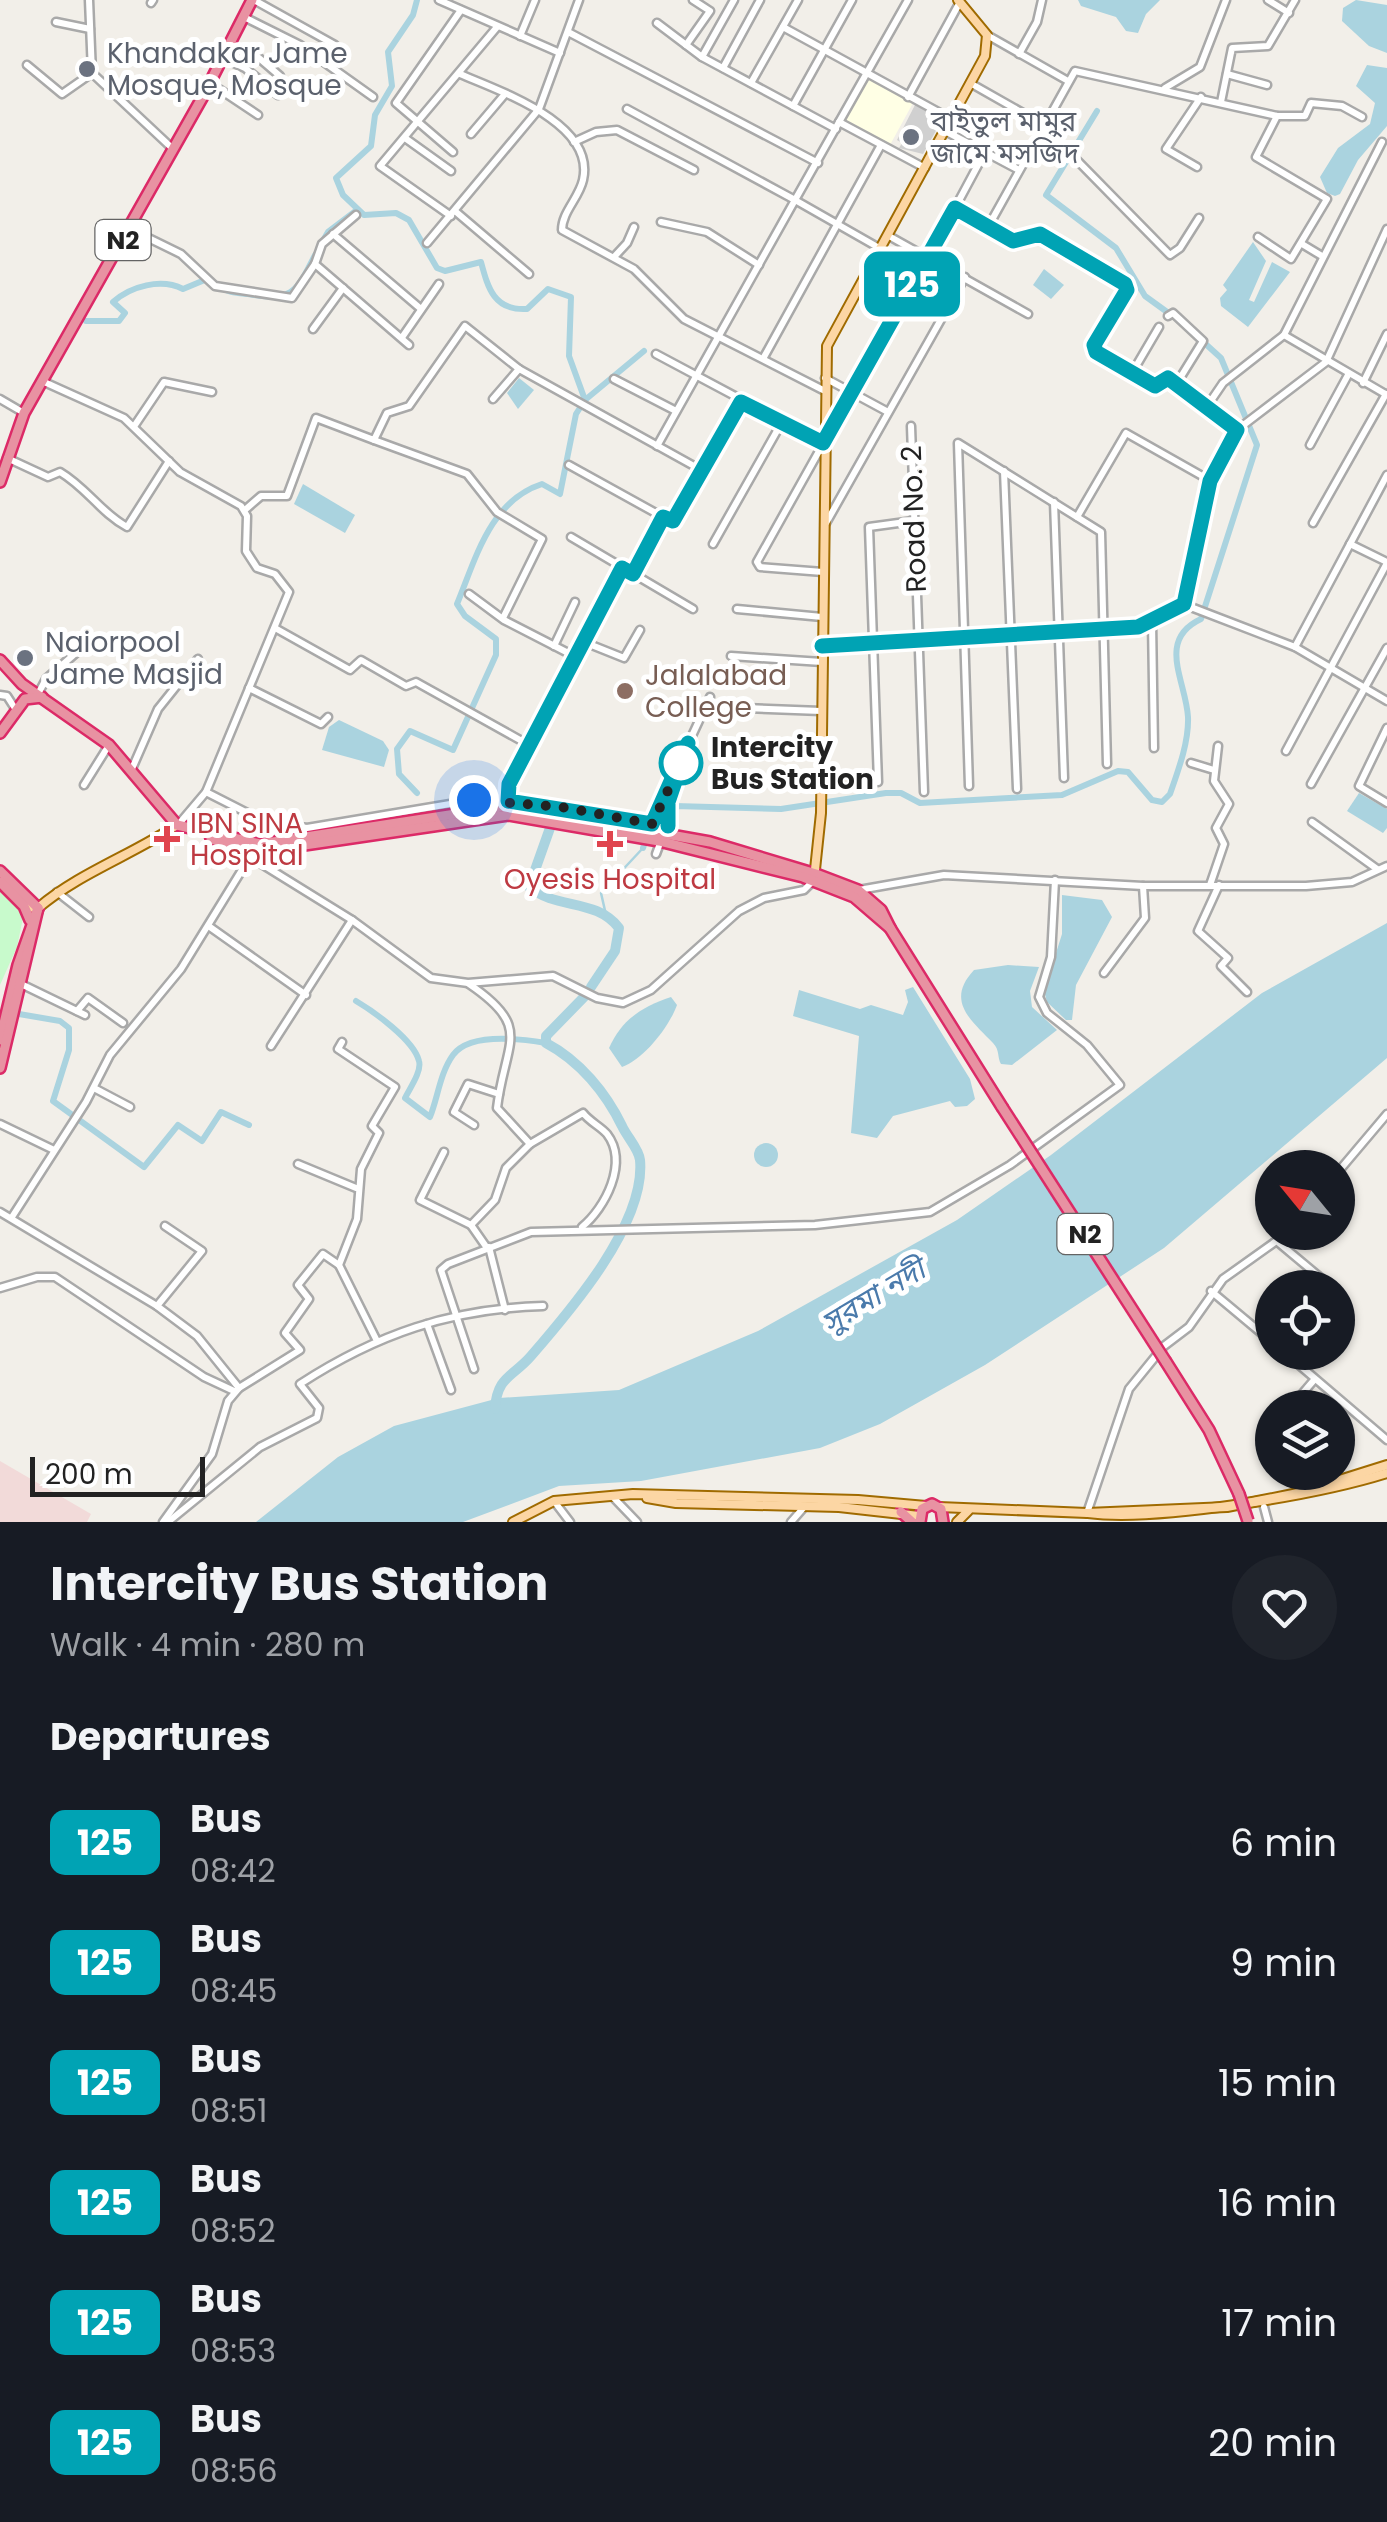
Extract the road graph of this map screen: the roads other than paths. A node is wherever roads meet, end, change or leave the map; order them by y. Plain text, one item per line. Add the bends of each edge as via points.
1 (90, 0) edge
2 (253, 0) edge
3 (439, 0) edge
4 (535, 0) edge
5 (579, 0) edge
6 (694, 0) edge
7 (734, 0) edge
8 (760, 0) edge
9 (798, 0) edge
10 (852, 0) edge
11 (908, 0) edge
12 (1042, 0) edge
13 (1226, 0) edge
14 (1268, 0) edge
15 (1295, 0) edge
16 (958, 1) edge
17 (462, 10) junction
18 (1289, 13) junction
19 (244, 17) junction
20 (56, 22) dead end
21 (657, 23) dead end
22 (497, 27) junction
23 (783, 27) junction
24 (90, 28) junction
25 (570, 32) junction
26 (987, 35) junction
27 (520, 36) junction
28 (230, 44) junction
29 (335, 45) dead end
30 (686, 45) junction
31 (824, 50) junction
32 (560, 53) junction
33 (1019, 54) junction
34 (702, 56) junction
35 (223, 58) junction
36 (26, 65) dead end
37 (723, 68) junction
38 (92, 73) junction
39 (460, 74) junction
40 (1226, 74) junction
41 (866, 75) junction
42 (280, 76) dead end
43 (1068, 82) junction
44 (751, 83) junction
45 (970, 83) junction
46 (210, 84) junction
47 (1267, 85) dead end
48 (1164, 88) junction
49 (505, 94) junction
50 (278, 95) dead end
51 (373, 97) dead end
52 (908, 97) junction
53 (1201, 97) junction
54 (1221, 102) junction
55 (792, 106) junction
56 (539, 109) junction
57 (627, 109) dead end
58 (258, 115) dead end
59 (1277, 116) junction
60 (1362, 116) dead end
61 (951, 119) junction
62 (418, 122) junction
63 (838, 125) junction
64 (1044, 125) junction
65 (945, 131) junction
66 (471, 134) dead end
67 (1039, 134) junction
68 (405, 138) junction
69 (574, 142) junction
70 (1382, 142) dead end
71 (881, 146) junction
72 (173, 148) junction
73 (454, 152) dead end
74 (985, 152) junction
75 (818, 163) junction
76 (925, 168) junction
77 (1197, 168) dead end
78 (694, 170) dead end
79 (1020, 170) junction
80 (451, 171) dead end
81 (795, 200) junction
82 (955, 208) junction
83 (356, 214) dead end
84 (453, 214) junction
85 (1199, 218) dead end
86 (661, 222) dead end
87 (838, 224) junction
88 (634, 227) dead end
89 (988, 227) junction
90 (130, 228) junction
91 (1387, 229) edge
92 (333, 234) junction
93 (888, 236) junction
94 (1258, 237) dead end
95 (427, 243) dead end
96 (1302, 244) junction
97 (881, 249) junction
98 (1322, 256) junction
99 (614, 257) junction
100 (927, 258) junction
101 (315, 264) junction
102 (759, 265) junction
103 (529, 274) dead end
104 (964, 278) junction
105 (439, 284) dead end
106 (343, 288) junction
107 (421, 309) junction
108 (1028, 314) dead end
109 (1169, 314) dead end
110 (1159, 327) dead end
111 (313, 329) dead end
112 (720, 334) junction
113 (1387, 334) edge
114 (1284, 335) junction
115 (402, 337) junction
116 (409, 345) dead end
117 (656, 354) dead end
118 (764, 357) junction
119 (1326, 362) junction
120 (519, 369) junction
121 (1132, 373) junction
122 (696, 376) junction
123 (1348, 376) junction
124 (824, 377) junction
125 (614, 379) dead end
126 (42, 382) junction
127 (1177, 383) junction
128 (1363, 383) junction
129 (823, 390) junction
130 (212, 392) dead end
131 (851, 392) junction
132 (1386, 395) edge
133 (492, 399) dead end
134 (0, 400) edge
135 (741, 402) junction
136 (1208, 406) junction
137 (676, 411) junction
138 (888, 412) junction
139 (24, 413) junction
140 (782, 422) junction
141 (135, 425) junction
142 (911, 426) dead end
143 (1237, 430) junction
144 (374, 440) junction
145 (823, 443) junction
146 (1310, 445) dead end
147 (657, 446) junction
148 (6, 458) junction
149 (169, 460) junction
150 (569, 466) dead end
151 (703, 471) junction
152 (1004, 471) junction
153 (1387, 474) edge
154 (0, 480) edge
155 (1210, 481) junction
156 (1054, 502) junction
157 (246, 509) junction
158 (663, 517) junction
159 (1077, 517) junction
160 (913, 522) junction
161 (1314, 523) dead end
162 (823, 528) junction
163 (571, 538) dead end
164 (713, 544) dead end
165 (1350, 544) junction
166 (1387, 563) edge
167 (622, 568) junction
168 (823, 572) junction
169 (633, 574) junction
170 (469, 594) dead end
171 (575, 602) dead end
172 (1184, 604) junction
173 (737, 609) dead end
174 (694, 610) dead end
175 (822, 617) junction
176 (503, 618) junction
177 (1152, 622) junction
178 (275, 628) junction
179 (640, 630) dead end
180 (1102, 630) junction
181 (1058, 633) junction
182 (1010, 635) junction
183 (965, 637) junction
184 (917, 640) junction
185 (60, 642) dead end
186 (584, 642) junction
187 (874, 642) junction
188 (554, 646) junction
189 (822, 646) junction
190 (1295, 647) junction
191 (1387, 648) edge
192 (731, 656) dead end
193 (576, 658) junction
194 (198, 659) dead end
195 (0, 660) edge
196 (822, 662) junction
197 (1329, 667) junction
198 (22, 684) junction
199 (249, 688) junction
200 (1367, 690) junction
201 (0, 695) edge
202 (40, 696) junction
203 (710, 698) dead end
204 (25, 699) junction
205 (1387, 700) edge
206 (745, 708) dead end
207 (16, 710) junction
208 (820, 712) junction
209 (328, 718) dead end
210 (1387, 728) edge
211 (0, 732) edge
212 (688, 743) junction
213 (529, 744) junction
214 (109, 746) junction
215 (1218, 746) dead end
216 (1154, 748) dead end
217 (1286, 751) dead end
218 (1192, 763) dead end
219 (1107, 764) dead end
220 (1214, 770) junction
221 (131, 771) junction
222 (1064, 778) dead end
223 (878, 782) dead end
224 (1310, 784) dead end
225 (84, 785) dead end
226 (969, 786) dead end
227 (1017, 789) dead end
228 (206, 792) junction
229 (924, 792) dead end
230 (1387, 802) edge
231 (508, 808) junction
232 (1312, 822) dead end
233 (177, 825) junction
234 (668, 826) dead end
235 (650, 827) junction
236 (190, 830) junction
237 (255, 852) junction
238 (1387, 866) edge
239 (1378, 870) junction
240 (0, 871) edge
241 (815, 877) junction
242 (1055, 880) junction
243 (0, 882) edge
244 (1215, 885) junction
245 (1143, 886) junction
246 (57, 892) junction
247 (856, 894) junction
248 (48, 900) junction
249 (31, 903) junction
250 (89, 917) dead end
251 (352, 920) junction
252 (210, 927) junction
253 (1104, 973) dead end
254 (468, 983) junction
255 (21, 984) junction
256 (1246, 992) dead end
257 (306, 995) junction
258 (123, 1023) dead end
259 (0, 1040) edge
260 (342, 1042) dead end
261 (271, 1046) dead end
262 (0, 1068) edge
263 (94, 1088) junction
264 (499, 1094) junction
265 (130, 1108) dead end
266 (1387, 1114) edge
267 (0, 1124) edge
268 (474, 1125) dead end
269 (530, 1144) junction
270 (54, 1150) junction
271 (444, 1152) dead end
272 (1355, 1152) edge
273 (298, 1164) dead end
274 (356, 1188) junction
275 (0, 1212) edge
276 (11, 1217) junction
277 (471, 1225) junction
278 (165, 1226) dead end
279 (581, 1228) junction
280 (488, 1248) junction
281 (1269, 1250) edge
282 (1287, 1250) edge
283 (339, 1265) junction
284 (1311, 1270) edge
285 (0, 1288) edge
286 (1211, 1291) junction
287 (157, 1306) junction
288 (543, 1306) dead end
289 (505, 1310) junction
290 (456, 1319) junction
291 (428, 1324) junction
292 (1255, 1328) edge
293 (376, 1339) junction
294 (474, 1369) dead end
295 (1305, 1370) edge
296 (1314, 1380) junction
297 (237, 1390) junction
298 (450, 1390) dead end
299 (1306, 1390) edge
300 (1387, 1440) edge
301 (1387, 1465) edge
302 (1387, 1473) edge
303 (633, 1494) junction
304 (611, 1495) junction
305 (554, 1501) junction
306 (805, 1506) junction
307 (926, 1506) junction
308 (939, 1507) junction
309 (1264, 1507) junction
310 (968, 1510) junction
311 (901, 1512) joint
312 (1086, 1512) junction
313 (917, 1520) edge
314 (946, 1521) edge
315 (1249, 1521) edge
316 (166, 1522) edge
317 (513, 1522) edge
318 (570, 1522) edge
319 (638, 1522) edge
320 (791, 1522) edge
321 (957, 1522) edge
322 (1268, 1522) edge

1 - 24 street
2 - 19 highway, N2
2 - 29 street
3 - 17 street
4 - 27 street
5 - 25 street
6 - 30 street via 710,11
7 - 34 street
8 - 37 street
9 - 23 street
10 - 31 street
11 - 41 street
12 - 33 street
13 - 48 street via 1200,67
14 - 18 street
15 - 18 street
16 - 26 main road
16 - 52 street
17 - 22 street
17 - 62 street via 396,103
18 - 40 street via 1268,46 1232,48
19 - 28 highway, N2
19 - 51 street via 300,45
20 - 24 street
21 - 30 street
22 - 27 street
22 - 39 street
23 - 31 street
23 - 44 street
24 - 38 street
25 - 32 street
25 - 75 street
26 - 33 street
26 - 45 main road via 985,56
27 - 32 street
28 - 35 highway, N2
28 - 42 street
30 - 34 street
31 - 41 street
31 - 55 street
32 - 56 street
33 - 43 street
34 - 37 street
35 - 46 highway, N2
35 - 50 street
36 - 38 street via 62,94
37 - 44 street
38 - 72 street
39 - 49 street
39 - 62 street
40 - 47 street
40 - 54 street
41 - 52 street
41 - 63 street
43 - 48 street via 1075,71
43 - 64 street
44 - 55 street
45 - 61 main road
45 - 64 street
46 - 58 street
46 - 72 highway, N2
48 - 53 street
49 - 56 street
49 - 66 street
52 - 61 street
53 - 54 street
53 - 77 street via 1166,150
54 - 59 street
55 - 63 street
56 - 69 street
56 - 84 street
57 - 81 street
59 - 60 street via 1305,116 1311,104 1342,106
59 - 96 street via 1256,158 1328,199
61 - 65 main road
62 - 68 street
62 - 73 street
63 - 71 street
63 - 75 street
64 - 67 street
65 - 74 street
65 - 76 main road
67 - 79 street
67 - 85 street via 1066,149 1170,256
68 - 80 street
68 - 84 street via 380,166
69 - 78 street via 617,130
69 - 99 street via 584,179 562,230
70 - 98 street
71 - 76 street
71 - 87 street
72 - 90 highway, N2
74 - 79 street
74 - 82 street
75 - 81 street
76 - 93 main road
79 - 89 street
81 - 87 street
81 - 102 street
82 - 89 street
82 - 100 street
83 - 92 street
84 - 95 street
84 - 103 street
86 - 102 street via 707,232
87 - 97 street
87 - 118 street
88 - 99 street
89 - 121 street via 1013,241 1040,234 1127,286 1094,349
90 - 101 street via 182,254 215,286 292,298
90 - 126 highway, N2
91 - 119 street
92 - 101 street
92 - 107 street
93 - 97 main road
93 - 100 street
94 - 96 street via 1292,259
96 - 98 street
97 - 124 main road via 827,346
98 - 114 street
99 - 112 street via 684,318
100 - 104 street
100 - 131 street
101 - 106 street
102 - 112 street
104 - 108 street
104 - 138 street
105 - 107 street
106 - 111 street
106 - 115 street
107 - 115 street
109 - 127 street via 1192,326 1202,342
110 - 121 street
112 - 118 street
112 - 122 street
113 - 128 street
114 - 119 street
114 - 136 street via 1224,384
115 - 116 street
117 - 122 street
118 - 129 street
119 - 123 street
119 - 143 street
120 - 133 street
120 - 144 street via 466,326 408,406 386,413
120 - 147 street
121 - 127 street via 1155,386 1168,378
122 - 135 street
122 - 137 street
123 - 128 street
123 - 146 street
124 - 129 main road
124 - 131 street
125 - 137 street
126 - 139 highway, N2
126 - 141 street
127 - 136 street
128 - 132 street
129 - 145 main road
130 - 141 street via 164,382
131 - 138 street
131 - 145 street
132 - 161 street
134 - 139 street
135 - 140 street
135 - 151 street
136 - 143 street
137 - 147 street
138 - 162 street
139 - 148 highway, N2
140 - 145 street
140 - 164 street
141 - 149 street
142 - 160 street, Road No. 2
143 - 155 street
144 - 157 street via 316,418 287,496 262,496
144 - 176 street via 463,472 497,512 542,540
145 - 162 main road
145 - 168 street via 757,562
147 - 151 street
148 - 149 street via 48,477 60,472 71,478 128,527
148 - 154 highway, N2
149 - 157 street
150 - 158 street
151 - 158 street via 673,521
152 - 156 street
152 - 182 street
152 - 183 street via 958,443
153 - 165 street
155 - 159 street via 1126,433
155 - 172 street
156 - 159 street
156 - 181 street
157 - 178 street via 246,551 289,592
158 - 169 street
159 - 180 street via 1102,532
160 - 184 street, Road No. 2
160 - 187 street via 870,527
162 - 168 main road
163 - 167 street
165 - 166 street
165 - 190 street
166 - 197 street
167 - 169 street
167 - 186 street
168 - 175 main road
169 - 174 street
170 - 176 street
171 - 188 street
172 - 177 street
172 - 190 street
173 - 175 street
175 - 189 main road
176 - 188 street
177 - 180 street
177 - 216 street
178 - 199 street
178 - 213 street via 350,670 361,660 406,686 416,682
179 - 186 street via 624,658
180 - 181 street
180 - 219 street
181 - 182 street
181 - 222 street
182 - 183 street
182 - 227 street
183 - 184 street
183 - 226 street
184 - 187 street
184 - 229 street, Road No. 2
185 - 202 street via 68,640 77,652 46,679
186 - 193 street
187 - 189 street
187 - 223 street
188 - 193 street
189 - 196 main road
190 - 197 street
191 - 200 street
192 - 196 street
193 - 213 street
194 - 221 street via 158,709
195 - 198 highway, N2
196 - 208 main road
197 - 200 street
197 - 217 street
198 - 202 highway, N2
198 - 204 highway
199 - 209 street via 321,724
199 - 228 street
200 - 205 street
200 - 224 street
201 - 207 street
202 - 204 highway
202 - 214 highway, N2
203 - 212 street
204 - 207 highway
206 - 208 street
207 - 211 highway
208 - 241 main road
210 - 230 street via 1359,786
212 - 234 street via 668,802
212 - 235 street
213 - 231 street via 509,784
214 - 221 highway, N2
214 - 225 street
215 - 220 street
218 - 220 street
220 - 244 street via 1229,804 1216,828 1224,844
221 - 233 highway, N2
228 - 231 street via 265,822 307,828 474,800
228 - 233 street
231 - 235 highway, N2
231 - 236 highway, N2 via 260,844
231 - 237 highway, N2
231 - 241 highway, N2
232 - 239 street
233 - 236 highway, N2
233 - 246 main road
235 - 241 highway, N2
236 - 237 highway, N2
237 - 251 street via 260,863
237 - 252 street
238 - 239 street
239 - 244 street via 1352,882
240 - 249 highway
241 - 247 highway, N2
241 - 254 street via 804,890 764,898 739,912 638,998 623,1003 596,998 554,976
242 - 245 street
242 - 247 street via 944,876
242 - 279 street via 1051,957 1039,997 1047,1014 1087,1044 1120,1085 1010,1165 930,1212 852,1224
243 - 249 highway
244 - 245 street
244 - 256 street via 1198,931 1228,958 1221,966
245 - 253 street via 1145,918
246 - 248 main road
246 - 250 street
247 - 315 highway, N2, bridge via 890,928 1209,1430
248 - 249 main road
248 - 249 main road
249 - 255 highway
249 - 259 highway
251 - 254 street via 432,978
251 - 257 street
252 - 257 street
252 - 263 street via 117,1046
254 - 264 street via 501,1005 510,1030
255 - 258 street via 81,1013 88,998
255 - 262 highway
257 - 261 street
260 - 274 street via 338,1050 395,1086 372,1126 379,1133
263 - 265 street
263 - 270 street
264 - 268 street via 468,1084 454,1112
264 - 269 street via 498,1111
266 - 272 street
267 - 270 street
269 - 277 street via 506,1168 495,1200
269 - 279 street via 583,1113 607,1135 609,1199
270 - 276 street
271 - 277 street via 420,1200
273 - 274 street
274 - 283 street via 357,1219
275 - 276 street
276 - 287 street
277 - 280 street
278 - 287 street via 202,1251
279 - 280 street via 531,1232
280 - 289 street
280 - 290 street via 440,1270
281 - 286 street
282 - 284 street
283 - 293 street
283 - 297 street via 323,1254 298,1285 309,1300 285,1333 300,1350
285 - 297 street via 55,1277 204,1377
286 - 292 street
286 - 312 street via 1189,1327 1129,1389
287 - 297 street via 197,1336
288 - 289 street
289 - 290 street
290 - 291 street
290 - 294 street
291 - 293 street
291 - 298 street
293 - 316 street via 300,1384 319,1408 318,1418 260,1447
295 - 296 street
296 - 299 street
296 - 300 street
297 - 316 street via 212,1454
301 - 312 main road via 1227,1507
302 - 309 main road
303 - 304 main road
303 - 306 main road via 676,1503
303 - 307 main road
304 - 305 main road
304 - 319 street
305 - 317 main road
305 - 318 street
306 - 311 main road
306 - 320 street
307 - 308 highway
307 - 313 highway
308 - 310 main road
308 - 314 highway
309 - 312 main road via 1176,1518
309 - 322 street
310 - 312 main road
310 - 314 main road
310 - 321 main road
311 - 313 highway

